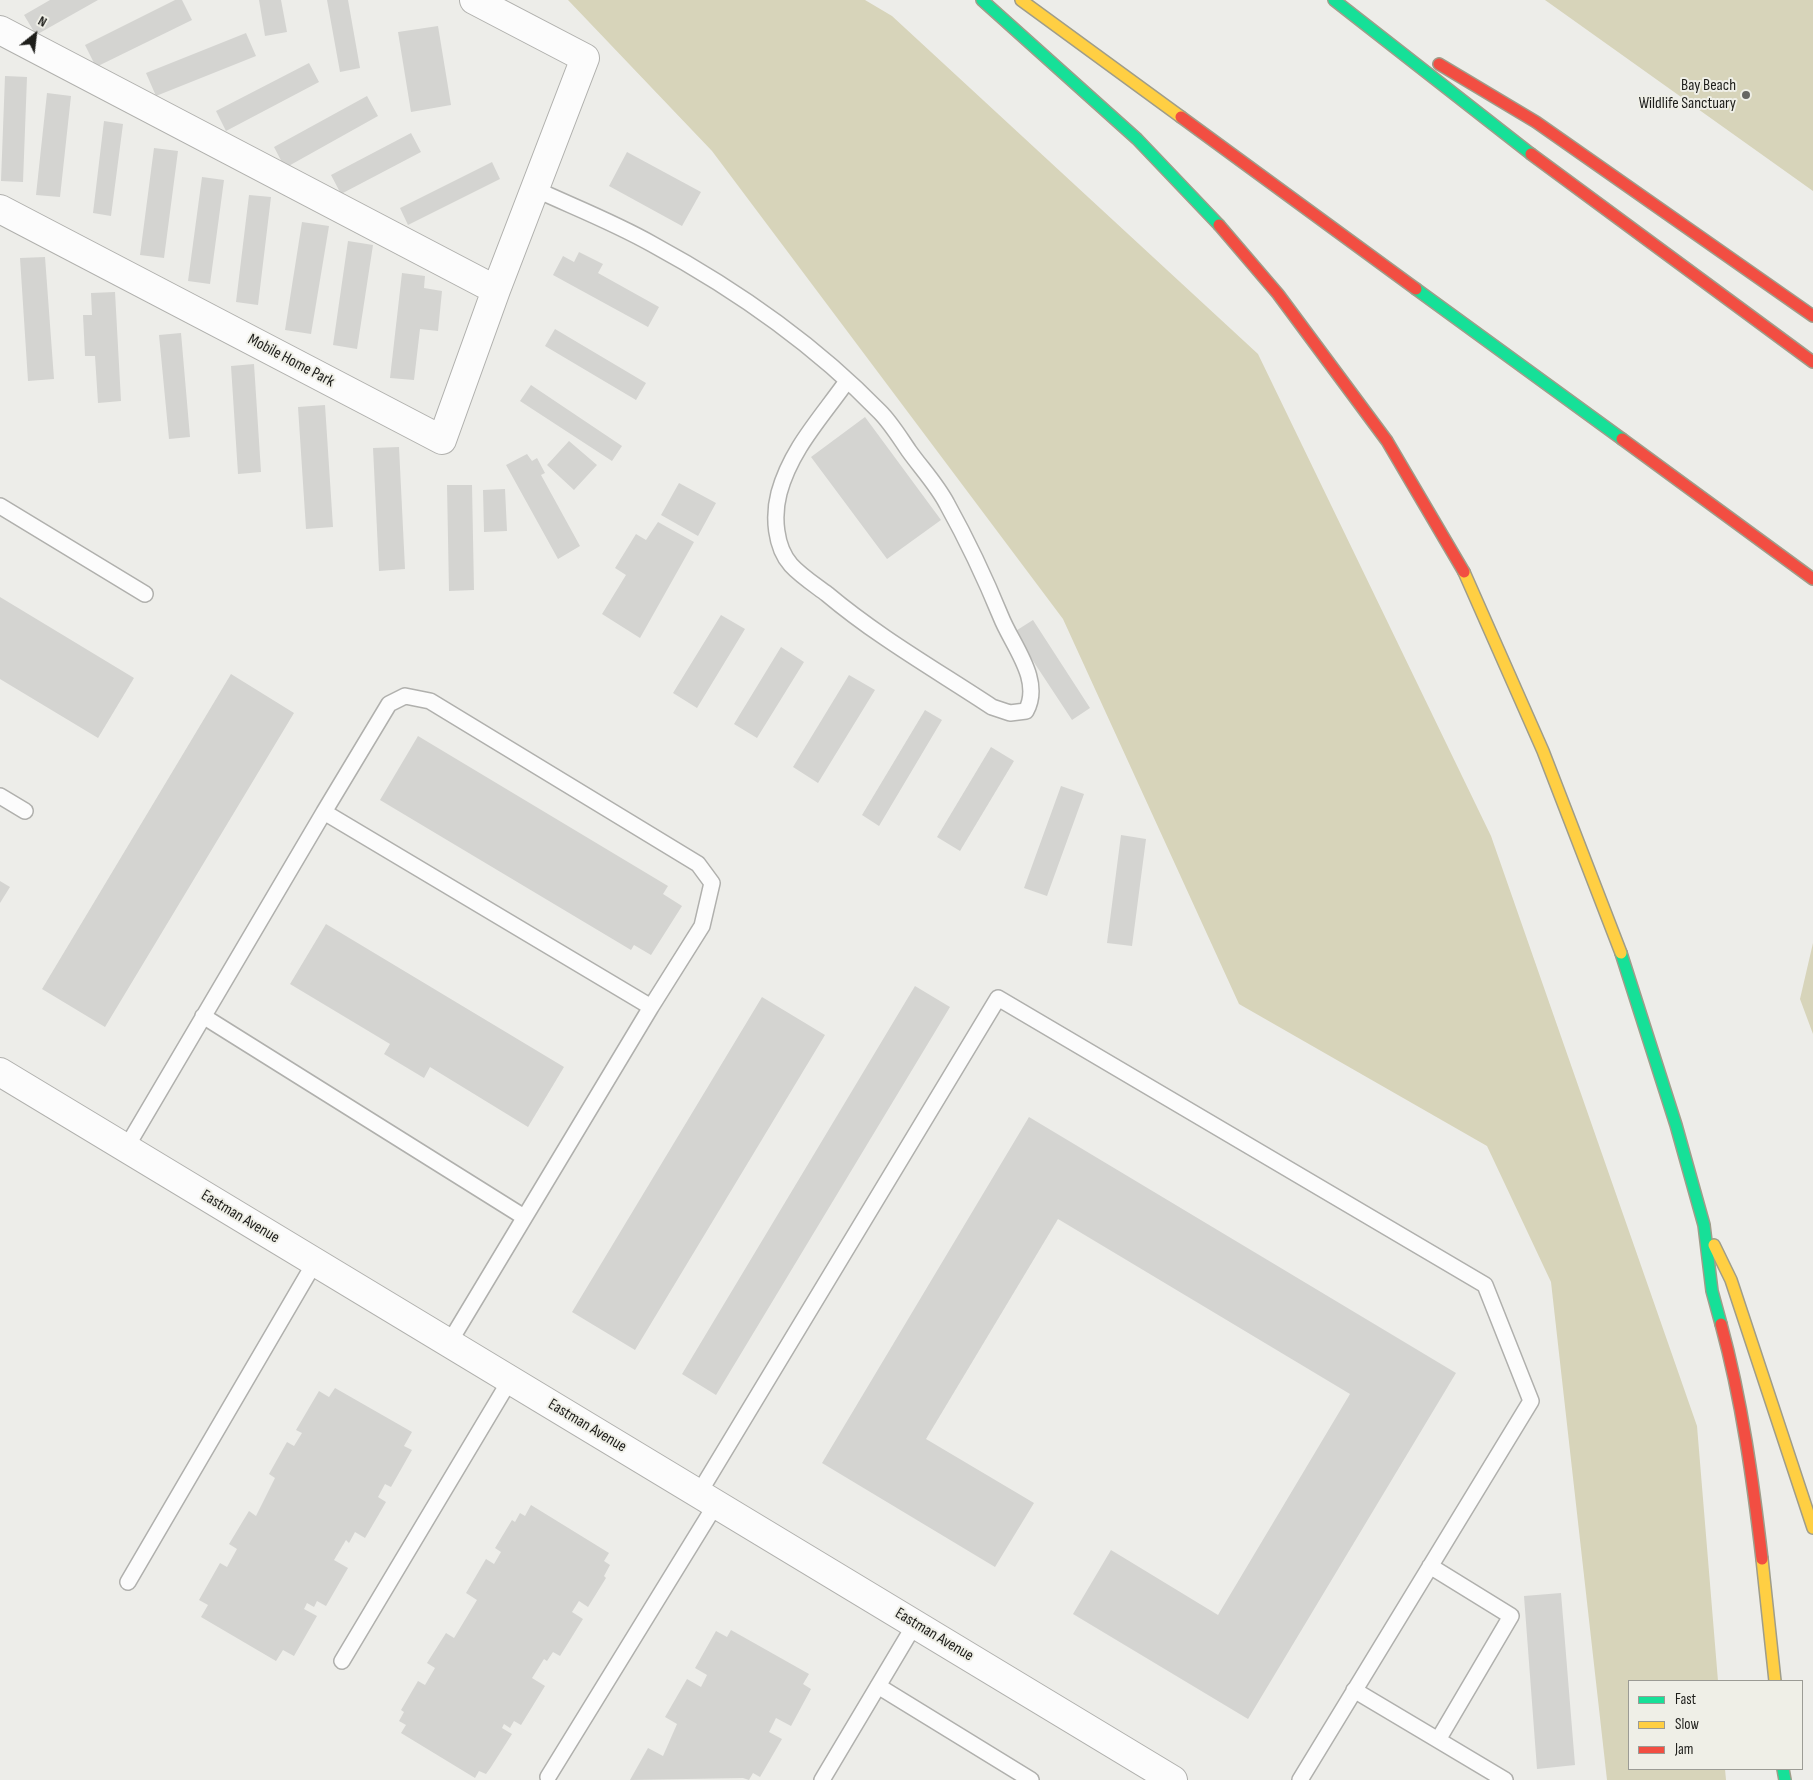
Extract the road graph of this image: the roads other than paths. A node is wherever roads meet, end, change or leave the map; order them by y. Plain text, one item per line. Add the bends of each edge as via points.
1 (474, 0) edge
2 (982, 0) edge
3 (1021, 0) edge
4 (1334, 0) edge
5 (1344, 8) junction
6 (0, 30) edge
7 (535, 189) junction
8 (0, 209) edge
9 (496, 290) junction
10 (1813, 316) edge
11 (1813, 362) edge
12 (847, 381) junction
13 (0, 506) edge
14 (1813, 579) edge
15 (145, 594) dead end
16 (0, 796) edge
17 (25, 811) dead end
18 (324, 812) junction
19 (651, 1007) junction
20 (203, 1016) junction
21 (0, 1072) edge
22 (126, 1148) junction
23 (524, 1217) junction
24 (1704, 1225) junction
25 (315, 1262) junction
26 (449, 1343) junction
27 (510, 1380) junction
28 (707, 1498) junction
29 (1813, 1528) edge
30 (1430, 1566) junction
31 (128, 1582) dead end
32 (915, 1624) junction
33 (342, 1661) dead end
34 (1776, 1680) edge
35 (878, 1686) junction
36 (1354, 1690) junction
37 (1438, 1740) junction
38 (548, 1777) dead end
39 (822, 1780) edge
40 (1031, 1780) edge
41 (1173, 1780) edge
42 (1300, 1780) edge
43 (1505, 1780) edge

1 - 7 street, Mobile Home Park via 586,58
2 - 24 highway via 1137,139 1210,215 1278,294 1386,441 1459,563 1543,751 1620,953 1676,1125
3 - 14 highway
4 - 5 highway
5 - 10 highway via 1536,122
5 - 11 highway via 1522,148
6 - 9 street
7 - 9 street, Mobile Home Park
7 - 12 lane via 651,243 722,284 788,330
8 - 9 street, Mobile Home Park via 442,440
12 - 12 lane via 881,413 946,502 1029,677 1032,690 1026,711 1010,713 992,707 862,623 791,565 775,524 778,495 789,464 804,437
13 - 15 lane
16 - 17 lane
18 - 19 lane
18 - 19 lane via 389,704 405,696 430,701 698,864 712,883 702,926
18 - 20 lane
19 - 23 lane
20 - 22 lane
20 - 23 lane
21 - 22 street, Eastman Avenue
22 - 25 street, Eastman Avenue
23 - 26 lane
24 - 29 highway via 1731,1280
24 - 34 highway via 1712,1291 1732,1361 1756,1504
25 - 26 street, Eastman Avenue
25 - 31 lane
26 - 27 street, Eastman Avenue
27 - 28 street, Eastman Avenue
27 - 33 lane
28 - 30 lane via 998,998 1485,1285 1531,1401
28 - 32 street, Eastman Avenue
28 - 38 lane
30 - 36 lane
30 - 37 lane via 1511,1616
32 - 35 lane
32 - 41 street, Eastman Avenue
35 - 39 lane
35 - 40 lane
36 - 37 lane
36 - 42 lane
37 - 43 lane

